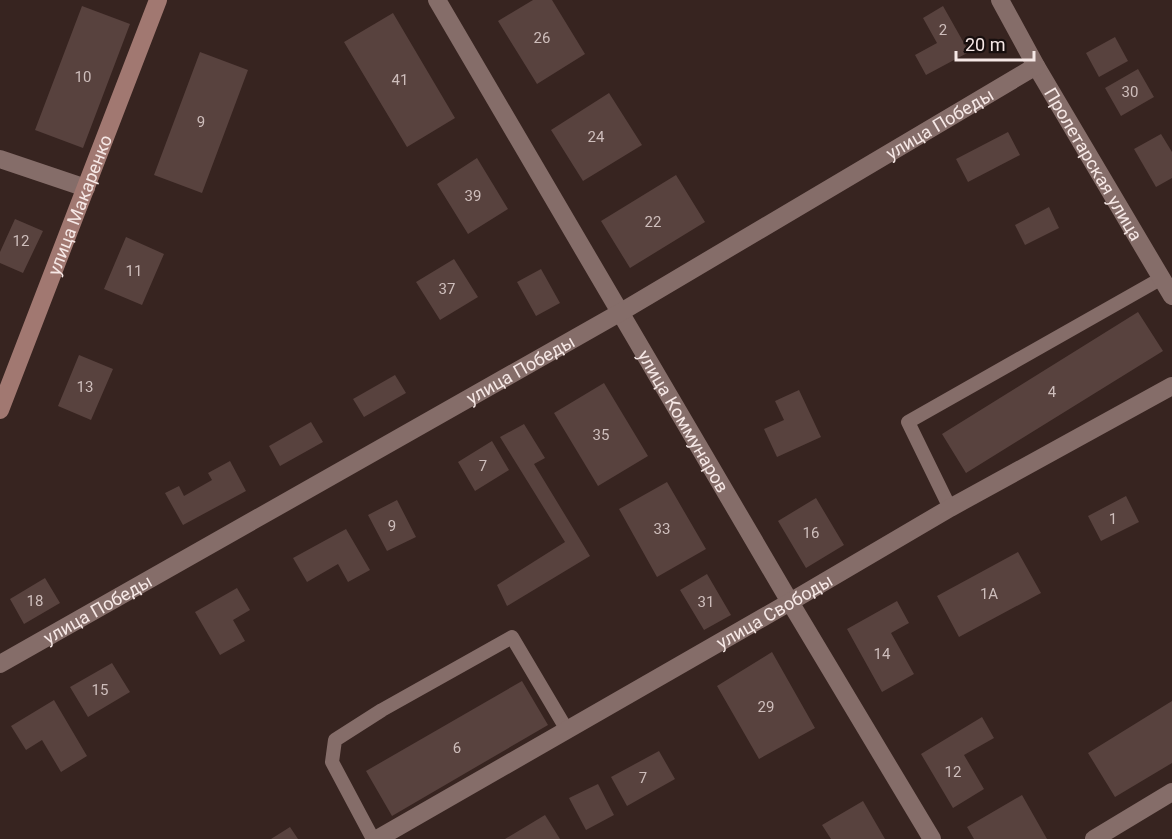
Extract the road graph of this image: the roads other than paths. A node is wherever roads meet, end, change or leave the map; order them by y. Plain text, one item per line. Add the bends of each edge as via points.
1 (158, 0) edge
2 (437, 0) edge
3 (1000, 0) edge
4 (1036, 66) junction
5 (0, 159) edge
6 (86, 188) junction
7 (1162, 278) junction
8 (1172, 296) edge
9 (621, 312) junction
10 (1172, 386) edge
11 (0, 410) edge
12 (950, 508) junction
13 (790, 602) junction
14 (0, 664) edge
15 (567, 730) junction
16 (1172, 792) edge
17 (375, 839) edge
18 (932, 839) edge
19 (1094, 839) edge

1 - 6 street, улица Макаренко
2 - 9 street, улица Коммунаров
3 - 4 street, Пролетарская улица
4 - 7 street, Пролетарская улица
4 - 9 street, улица Победы
5 - 6 street
6 - 11 street, улица Макаренко
7 - 8 street, Пролетарская улица
7 - 12 lane via 908,422
9 - 13 street, улица Коммунаров
9 - 14 street, улица Победы
10 - 12 street, улица Свободы
12 - 13 street, улица Свободы
13 - 15 street, улица Свободы
13 - 18 street, улица Коммунаров
15 - 17 street, улица Свободы
15 - 17 lane via 512,637 382,710 335,740 332,762
16 - 19 street

